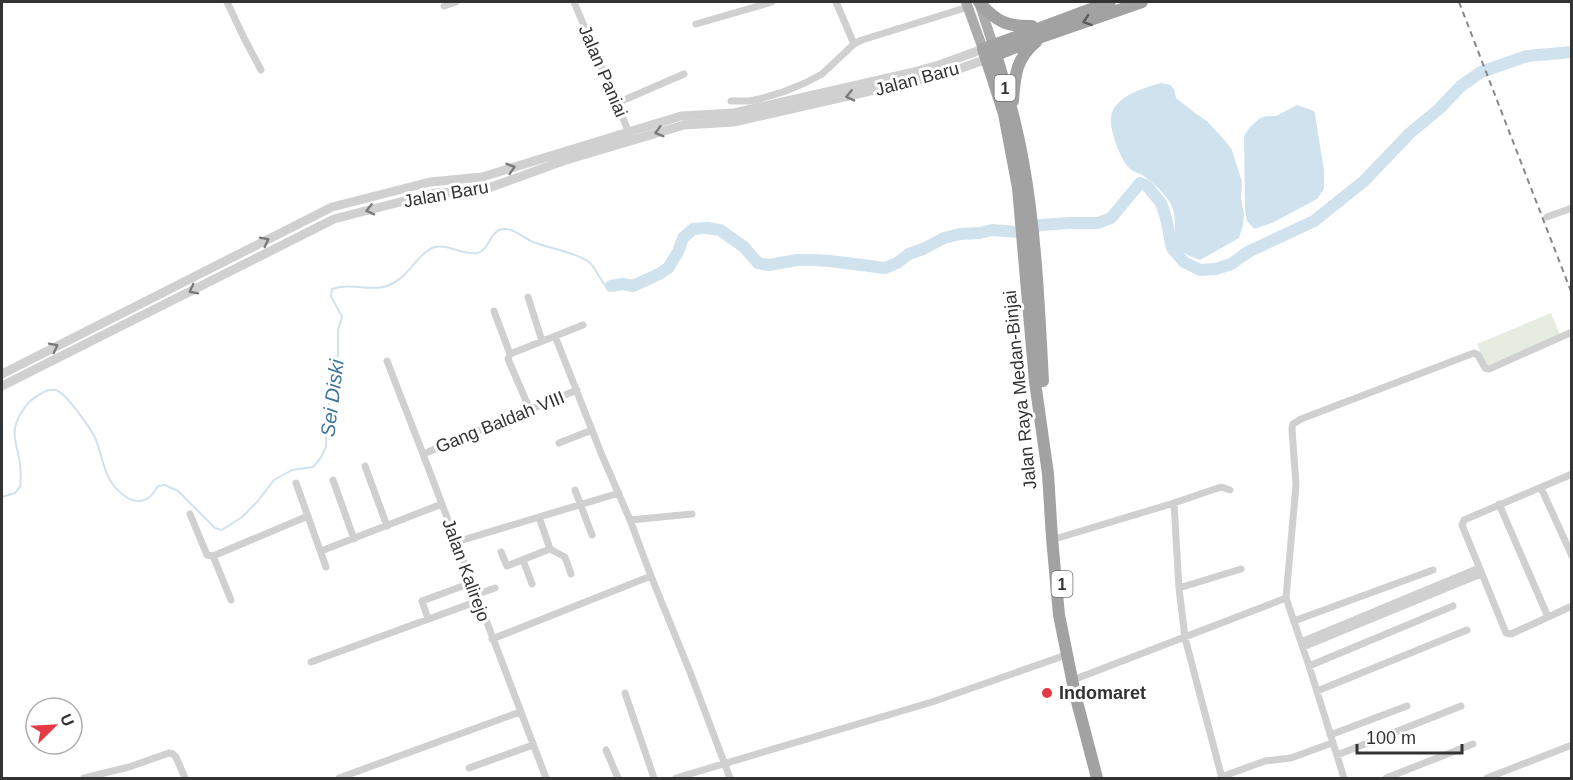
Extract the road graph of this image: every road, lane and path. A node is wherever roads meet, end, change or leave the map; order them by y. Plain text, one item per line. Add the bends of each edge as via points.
1 (227, 2) edge
2 (456, 2) edge
3 (574, 2) edge
4 (772, 2) edge
5 (836, 2) edge
6 (1110, 2) edge
7 (1142, 2) edge
8 (971, 3) edge
9 (444, 6) dead end
10 (696, 24) dead end
11 (1044, 30) junction
12 (854, 44) junction
13 (990, 52) junction
14 (261, 70) dead end
15 (684, 74) dead end
16 (731, 101) dead end
17 (617, 103) junction
18 (772, 103) junction
19 (1012, 113) junction
20 (630, 136) junction
21 (1025, 207) junction
22 (1572, 208) edge
23 (1547, 217) dead end
24 (1031, 267) junction
25 (528, 297) dead end
26 (494, 311) dead end
27 (583, 325) dead end
28 (1572, 332) edge
29 (555, 336) junction
30 (542, 341) junction
31 (510, 354) junction
32 (387, 362) dead end
33 (2, 374) edge
34 (2, 386) edge
35 (577, 390) junction
36 (530, 410) junction
37 (592, 430) junction
38 (559, 443) dead end
39 (423, 454) junction
40 (365, 466) dead end
41 (1572, 474) edge
42 (333, 480) dead end
43 (296, 483) dead end
44 (1541, 488) junction
45 (575, 490) dead end
46 (1230, 490) dead end
47 (618, 493) junction
48 (1174, 503) junction
49 (442, 504) junction
50 (581, 504) junction
51 (1499, 504) junction
52 (190, 514) dead end
53 (692, 514) dead end
54 (308, 516) junction
55 (539, 517) junction
56 (630, 520) junction
57 (387, 526) junction
58 (592, 535) dead end
59 (1058, 537) junction
60 (354, 539) junction
61 (456, 542) junction
62 (550, 549) junction
63 (321, 551) junction
64 (501, 552) dead end
65 (213, 556) junction
66 (1572, 556) edge
67 (523, 560) junction
68 (326, 567) dead end
69 (1241, 569) dead end
70 (1433, 570) dead end
71 (1480, 571) junction
72 (571, 574) dead end
73 (651, 576) junction
74 (471, 583) junction
75 (532, 584) dead end
76 (495, 588) dead end
77 (1179, 588) junction
78 (477, 598) junction
79 (1286, 598) junction
80 (231, 600) dead end
81 (1453, 606) dead end
82 (1572, 606) edge
83 (1548, 617) junction
84 (428, 619) junction
85 (1294, 621) junction
86 (1467, 630) dead end
87 (1185, 638) junction
88 (492, 639) junction
89 (1302, 644) junction
90 (1066, 655) junction
91 (311, 662) dead end
92 (1309, 666) junction
93 (1078, 678) junction
94 (1317, 691) junction
95 (625, 693) dead end
96 (1078, 693) junction
97 (1407, 706) dead end
98 (1461, 706) dead end
99 (519, 712) junction
100 (1331, 739) junction
101 (1473, 744) dead end
102 (1572, 744) edge
103 (533, 745) junction
104 (606, 750) dead end
105 (1337, 755) junction
106 (725, 764) junction
107 (469, 768) dead end
108 (84, 778) edge
109 (185, 778) edge
110 (339, 778) edge
111 (546, 778) edge
112 (618, 778) edge
113 (654, 778) edge
114 (676, 778) edge
115 (730, 778) edge
116 (1097, 778) edge
117 (1103, 778) edge
118 (1222, 778) edge
119 (1344, 778) edge
120 (1386, 778) edge
121 (1487, 778) edge

1 - 14 street
2 - 9 street
3 - 17 street, Jalan Paniai
4 - 10 street
5 - 12 street
6 - 11 highway
7 -> 11 highway
8 - 11 highway via 1008,25
8 - 12 street
8 - 13 main road, Jalan Raya Medan-Binjai / 1
11 - 13 highway
11 - 19 highway via 1018,66
12 - 18 street via 822,74
13 - 18 street, Jalan Baru via 945,74
13 - 19 highway, Jalan Raya Medan-Binjai / 1
13 - 21 highway, Jalan Raya Medan-Binjai / 1
15 - 17 street
16 - 18 street
17 - 20 street, Jalan Paniai
18 - 20 street, Jalan Baru via 734,122 684,125
19 - 21 highway, Jalan Raya Medan-Binjai / 1 via 1023,159
33 -> 20 street, Jalan Baru via 332,207 430,182 482,177
20 -> 34 street, Jalan Baru via 483,190 435,194 334,219
21 - 24 highway, Jalan Raya Medan-Binjai / 1
22 - 23 street
24 - 59 highway, Jalan Raya Medan-Binjai / 1
24 - 90 highway, Jalan Raya Medan-Binjai / 1 via 1035,382
25 - 30 street
26 - 31 street
27 - 29 street
28 - 79 street via 1490,369 1474,353 1296,421 1292,429 1295,504
29 - 30 street
29 - 35 street
30 - 31 street
31 - 36 street via 508,359
32 - 39 street, Jalan Kalirejo
35 - 36 street, Gang Baldah VIII
35 - 37 street
36 - 39 street, Gang Baldah VIII
37 - 38 street
37 - 47 street
39 - 49 street, Jalan Kalirejo
40 - 57 street
41 - 44 street
42 - 60 street
43 - 54 street
44 - 51 street
44 - 66 street
45 - 50 street
46 - 48 street via 1221,487
47 - 50 street
47 - 56 street
48 - 59 street
48 - 77 street
49 - 57 street
49 - 61 street, Jalan Kalirejo
50 - 55 street
50 - 58 street
51 - 71 street via 1464,520 1462,525
51 - 83 street
52 - 65 street via 207,555
53 - 56 street
54 - 63 street
54 - 65 street
55 - 61 street
55 - 62 street
56 - 73 street
57 - 60 street
59 - 93 highway, Jalan Raya Medan-Binjai / 1 via 1065,614
60 - 63 street
61 - 74 street, Jalan Kalirejo
62 - 67 street
62 - 72 street via 565,557
63 - 68 street
64 - 67 street via 507,566
65 - 80 street
67 - 75 street
69 - 77 street
70 - 85 street
71 - 83 street via 1506,633
71 - 89 street
73 - 88 street
73 - 106 street
74 - 78 street, Jalan Kalirejo
74 - 84 street via 422,602
76 - 78 street
77 - 87 street
78 - 84 street
78 - 88 street, Jalan Kalirejo
79 - 85 street
79 - 87 street
81 - 92 street
82 - 83 street
84 - 91 street
85 - 89 street
86 - 94 street
87 - 93 street
87 - 118 street
88 - 99 street, Jalan Kalirejo
89 - 92 street
90 - 96 highway, Jalan Raya Medan-Binjai / 1
90 - 106 street via 932,702
92 - 94 street
93 - 96 highway, Jalan Raya Medan-Binjai / 1
94 - 100 street
95 - 113 street
96 - 116 highway, Jalan Raya Medan-Binjai / 1
96 - 117 highway, Jalan Raya Medan-Binjai / 1
97 - 100 street
98 - 105 street
99 - 103 street, Jalan Kalirejo
99 - 110 street
100 - 105 street
100 - 118 street via 1292,758 1265,761
101 - 120 street
102 - 121 street
103 - 107 street
103 - 111 street, Jalan Kalirejo
104 - 112 street
105 - 119 street
106 - 114 street
106 - 115 street
108 - 109 street via 172,753

